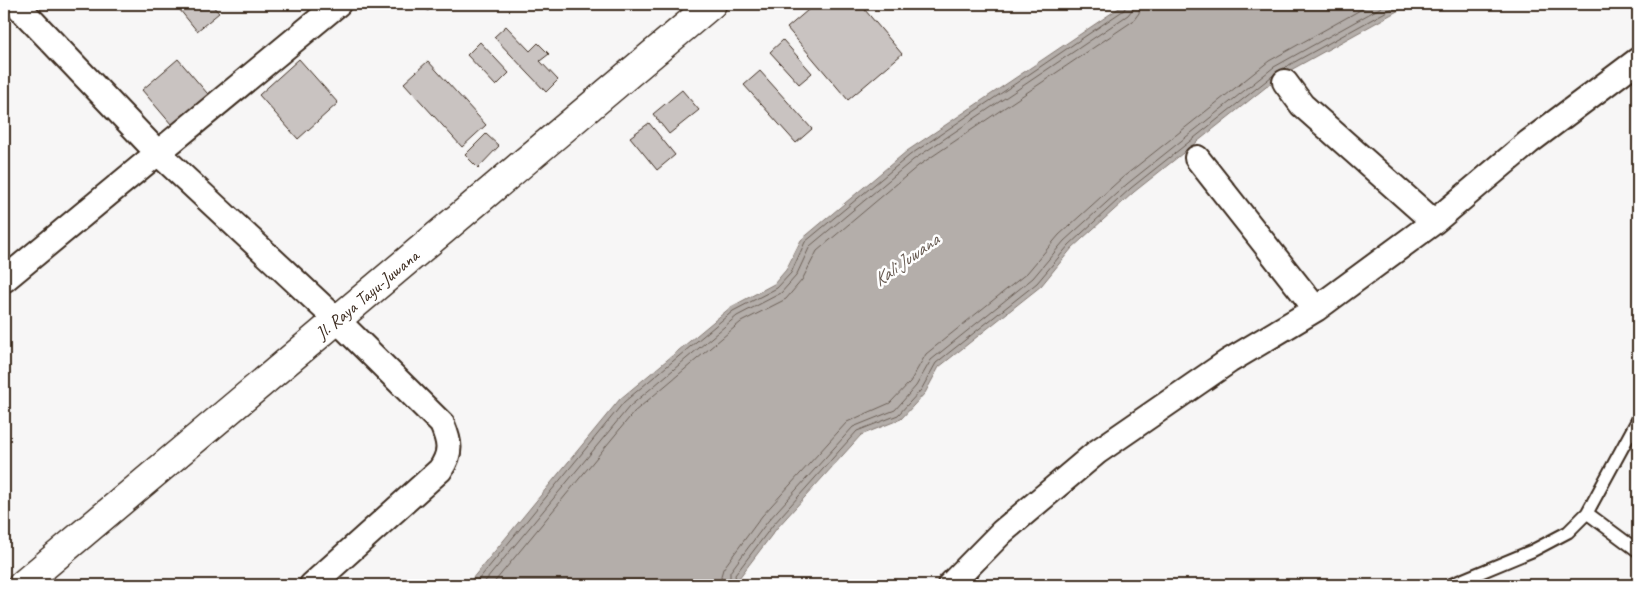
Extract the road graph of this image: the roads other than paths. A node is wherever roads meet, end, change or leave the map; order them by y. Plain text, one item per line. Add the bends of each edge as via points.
1 (16, 4) edge
2 (338, 4) edge
3 (712, 4) edge
4 (1638, 60) edge
5 (1285, 82) dead end
6 (157, 152) junction
7 (1196, 158) dead end
8 (1434, 222) junction
9 (4, 280) edge
10 (1316, 309) junction
11 (338, 321) junction
12 (1638, 419) edge
13 (1587, 513) junction
14 (1638, 551) edge
15 (22, 585) edge
16 (312, 585) edge
17 (950, 585) edge
18 (1450, 585) edge

1 - 6 street
2 - 6 street
3 - 11 main road, Jl. Raya Tayu-Juwana
4 - 8 street via 1528,142
5 - 8 street via 1314,117
6 - 9 street
6 - 11 street
7 - 10 street
8 - 10 street
10 - 17 street via 1229,361 1096,452 1002,532
11 - 15 main road, Jl. Raya Tayu-Juwana
11 - 16 street via 442,424 448,438 448,457 440,470
12 - 13 lane
13 - 14 lane
13 - 18 lane via 1568,532 1532,551

